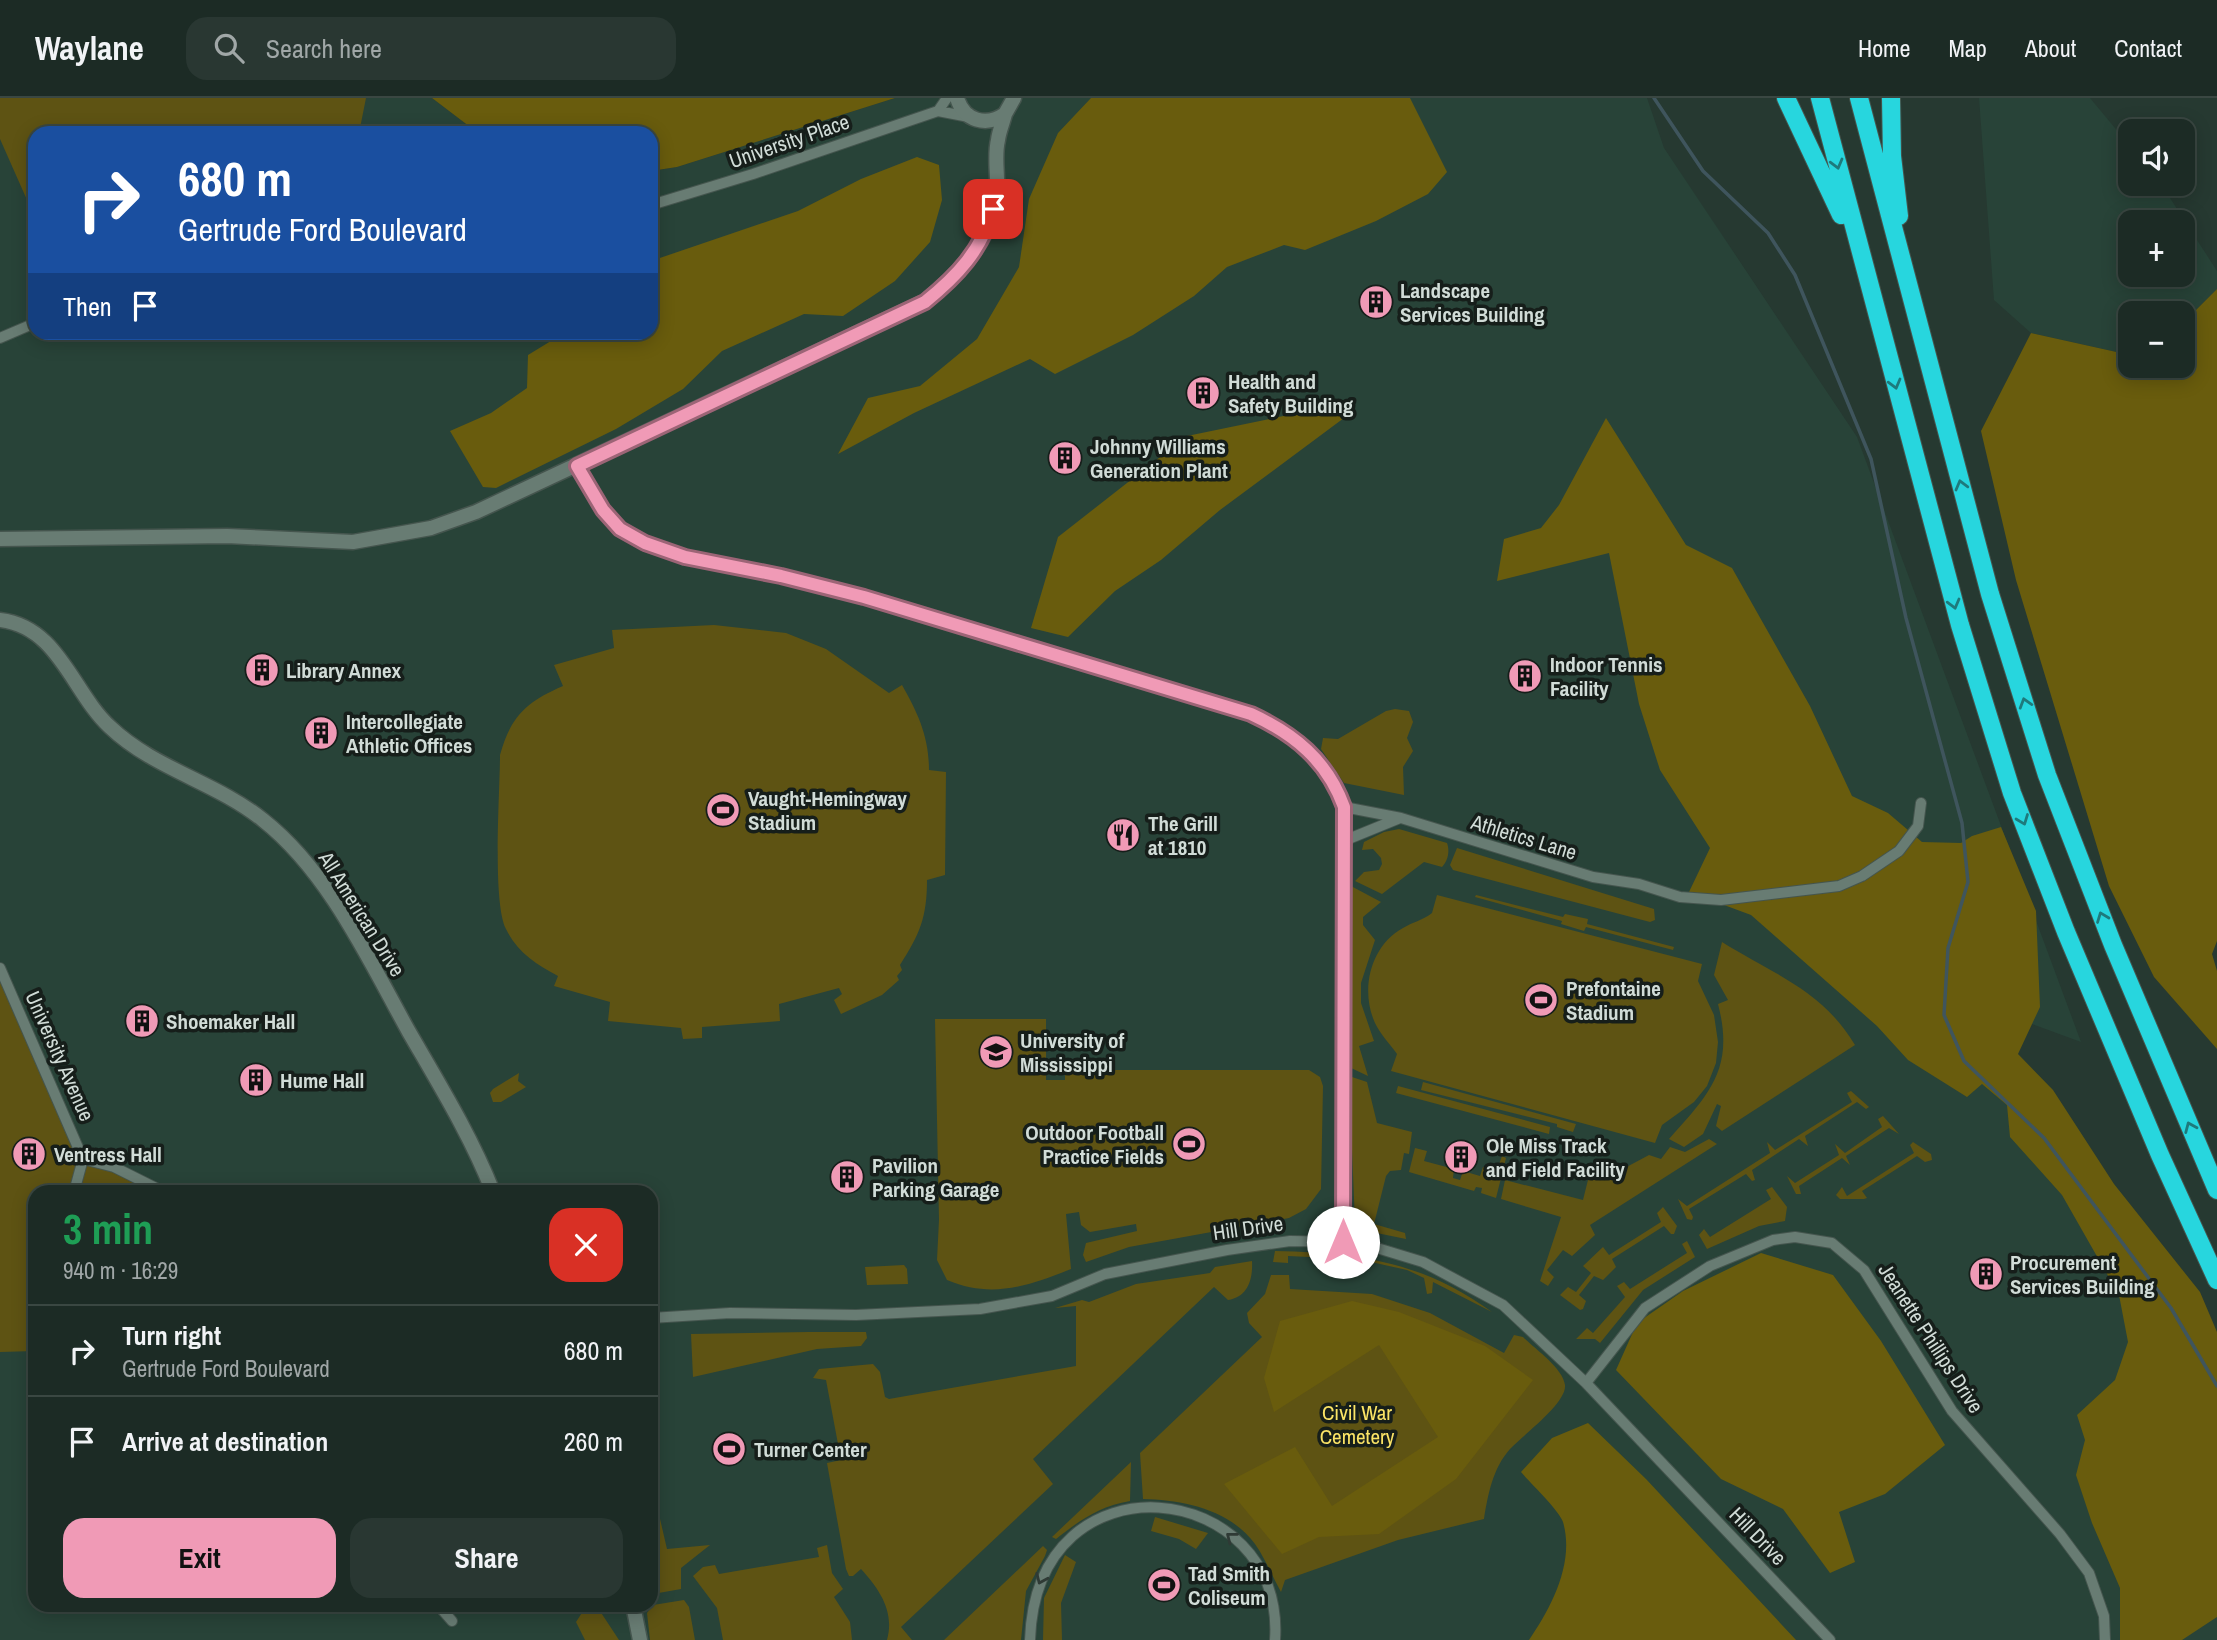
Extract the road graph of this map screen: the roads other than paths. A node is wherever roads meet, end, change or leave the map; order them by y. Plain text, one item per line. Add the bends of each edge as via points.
1 (947, 98) edge
2 (957, 98) edge
3 (1787, 98) edge
4 (1820, 98) edge
5 (1858, 98) edge
6 (1891, 98) edge
7 (1012, 103) edge
8 (938, 111) junction
9 (976, 119) junction
10 (997, 141) junction
11 (658, 203) edge
12 (1866, 272) junction
13 (1908, 285) junction
14 (28, 326) edge
15 (0, 338) edge
16 (577, 466) junction
17 (0, 539) edge
18 (0, 620) edge
19 (1921, 803) dead end
20 (1344, 807) junction
21 (1401, 818) junction
22 (1346, 840) junction
23 (0, 968) edge
24 (83, 1159) junction
25 (76, 1185) edge
26 (150, 1185) edge
27 (490, 1185) edge
28 (2217, 1190) edge
29 (1343, 1242) junction
30 (2217, 1280) edge
31 (658, 1318) edge
32 (1586, 1383) junction
33 (444, 1612) edge
34 (634, 1612) edge
35 (452, 1621) dead end
36 (640, 1640) edge
37 (1030, 1640) edge
38 (1275, 1640) edge
39 (1830, 1640) edge
40 (2105, 1640) edge

1 - 8 street
2 - 9 street
3 - 12 highway
4 -> 12 highway
5 - 13 highway
6 - 13 highway via 1892,156
7 - 9 street
7 - 10 street
8 - 9 street, University Place
8 - 11 street, University Place
9 - 10 street
10 - 16 street via 997,192 989,225 970,261 925,302
12 -> 30 highway via 1960,625 2012,793 2139,1106
28 -> 13 highway via 2047,775 1990,594
14 - 15 street
16 - 17 street via 431,528 353,542 227,536
16 - 20 street via 603,510 620,529 645,543 685,557 864,597 1251,714 1302,743 1322,764
18 - 27 street, All American Drive via 41,635 107,725 135,749 218,790 263,820 316,872 468,1136
19 - 21 street, Athletics Lane via 1918,826 1899,850 1862,876 1839,886 1721,900 1680,897 1576,873
20 - 21 street, Athletics Lane
20 - 22 street
21 - 22 street
22 - 29 street
23 - 24 street, University Avenue
24 - 25 street
24 - 26 street via 114,1167
29 - 31 street, Hill Drive via 1290,1241 1162,1260 1105,1274 1052,1296 980,1309
29 - 32 street, Hill Drive via 1423,1262 1479,1289 1503,1305
32 - 39 street, Hill Drive
32 - 40 street, Jeanette Phillips Drive via 1645,1308 1682,1283 1773,1240 1795,1237 1832,1242 1864,1270 1952,1411 2089,1573 2104,1616
33 - 35 street
34 - 36 street
38 -> 37 street via 1273,1603 1261,1570 1238,1541 1210,1520 1161,1507 1136,1507 1107,1515 1080,1529 1058,1550 1040,1577 1031,1609

